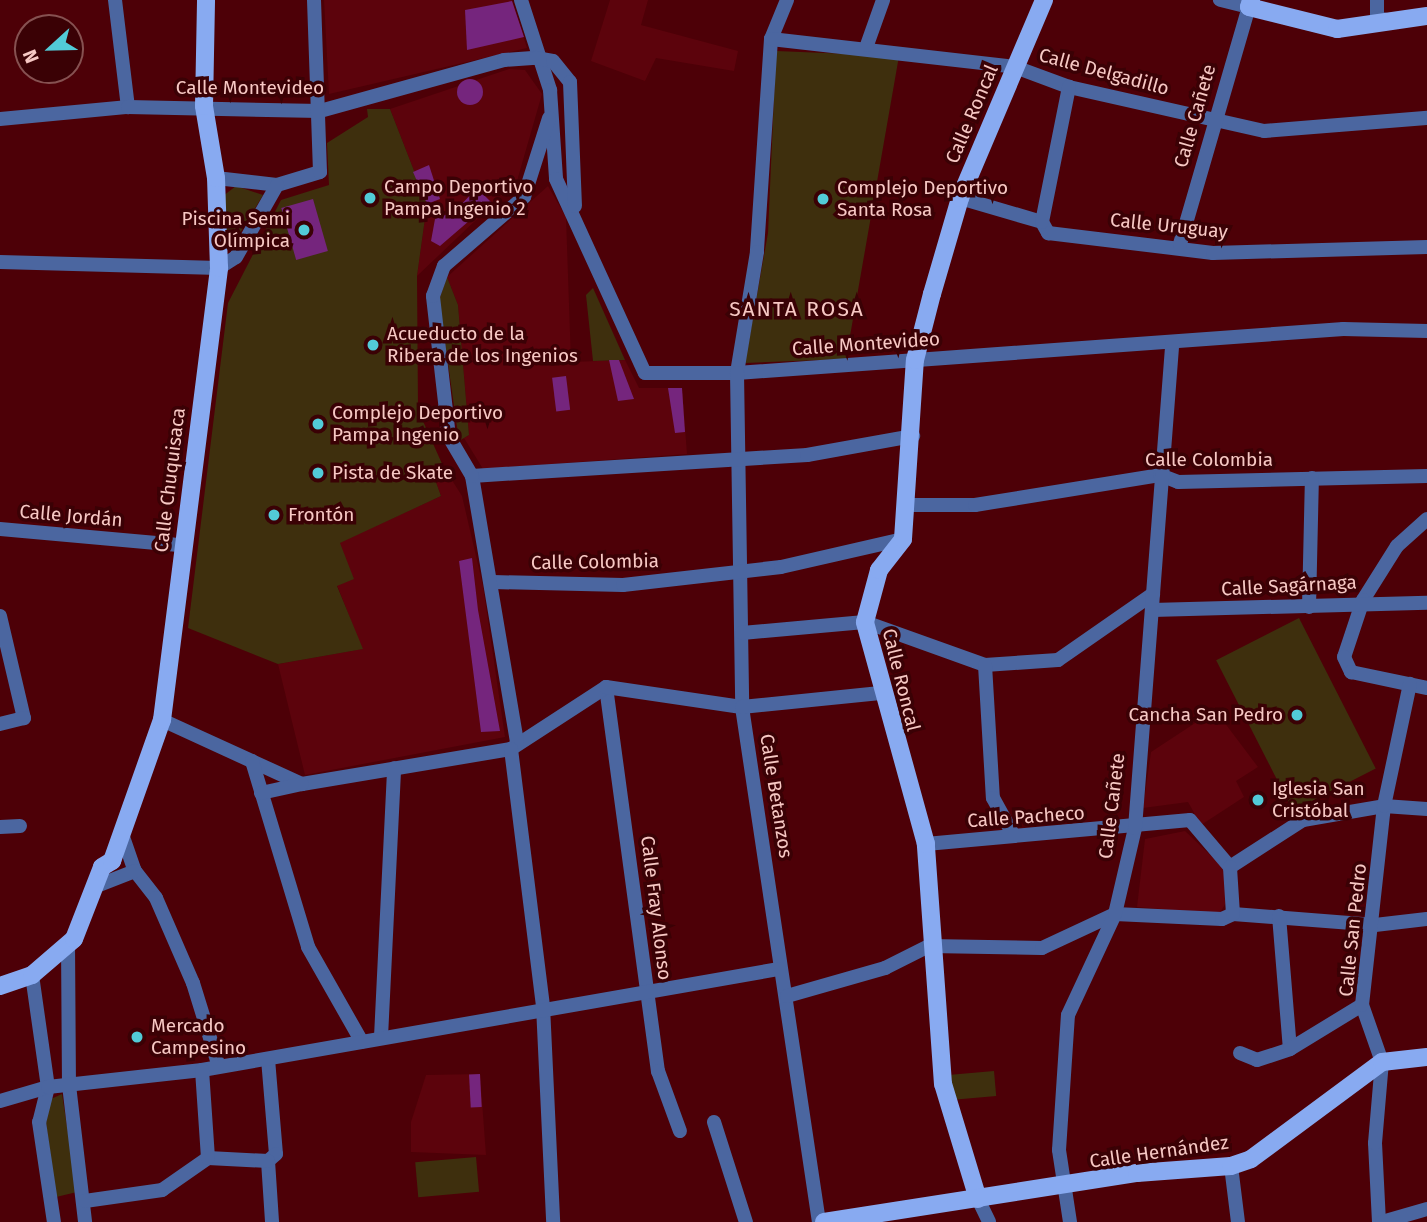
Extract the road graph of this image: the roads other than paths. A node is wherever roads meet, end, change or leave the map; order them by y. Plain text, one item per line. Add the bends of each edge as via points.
1 (115, 0) edge
2 (206, 0) edge
3 (314, 0) edge
4 (521, 0) edge
5 (787, 0) edge
6 (883, 0) edge
7 (1044, 0) edge
8 (1220, 0) edge
9 (1377, 0) edge
10 (1250, 3) edge
11 (1427, 16) edge
12 (1392, 20) junction
13 (771, 39) junction
14 (867, 45) junction
15 (536, 58) junction
16 (1015, 67) junction
17 (1069, 87) junction
18 (204, 106) junction
19 (128, 107) junction
20 (551, 110) junction
21 (320, 111) junction
22 (1427, 118) edge
23 (0, 120) edge
24 (1216, 120) junction
25 (216, 178) junction
26 (277, 185) junction
27 (960, 198) junction
28 (576, 211) junction
29 (1042, 222) junction
30 (1180, 244) junction
31 (1427, 247) edge
32 (0, 262) edge
33 (219, 268) junction
34 (1427, 331) edge
35 (1172, 342) junction
36 (915, 360) junction
37 (737, 373) junction
38 (913, 436) junction
39 (738, 456) junction
40 (1160, 475) junction
41 (1427, 475) edge
42 (472, 476) junction
43 (1312, 478) junction
44 (909, 505) junction
45 (1427, 519) edge
46 (0, 529) edge
47 (903, 539) junction
48 (181, 545) junction
49 (740, 572) junction
50 (493, 582) junction
51 (1153, 594) junction
52 (1363, 600) junction
53 (1427, 603) edge
54 (1309, 607) junction
55 (1152, 610) junction
56 (0, 616) edge
57 (865, 622) junction
58 (742, 633) junction
59 (985, 664) junction
60 (1410, 684) junction
61 (606, 687) junction
62 (1427, 688) edge
63 (880, 693) junction
64 (742, 707) junction
65 (162, 719) junction
66 (0, 724) edge
67 (514, 745) junction
68 (252, 761) junction
69 (394, 768) junction
70 (302, 784) junction
71 (261, 793) junction
72 (1384, 806) junction
73 (1427, 808) edge
74 (20, 826) dead end
75 (0, 827) edge
76 (1135, 828) junction
77 (122, 834) junction
78 (1014, 836) junction
79 (926, 844) junction
80 (1230, 867) junction
81 (135, 871) junction
82 (94, 887) junction
83 (1115, 914) junction
84 (1233, 914) junction
85 (1279, 916) junction
86 (1427, 919) edge
87 (1375, 925) junction
88 (68, 944) junction
89 (929, 946) junction
90 (779, 969) junction
91 (32, 975) junction
92 (0, 986) edge
93 (648, 995) junction
94 (787, 996) junction
95 (1362, 1005) junction
96 (543, 1006) junction
97 (381, 1037) junction
98 (362, 1042) junction
99 (1290, 1049) junction
100 (1240, 1054) dead end
101 (1427, 1057) edge
102 (268, 1059) junction
103 (1382, 1062) junction
104 (218, 1064) junction
105 (202, 1070) junction
106 (69, 1085) junction
107 (48, 1087) junction
108 (0, 1101) edge
109 (714, 1122) dead end
110 (680, 1131) dead end
111 (208, 1158) junction
112 (268, 1161) junction
113 (1231, 1166) junction
114 (1065, 1187) junction
115 (978, 1199) junction
116 (85, 1200) junction
117 (1427, 1209) edge
118 (54, 1222) edge
119 (85, 1222) edge
120 (272, 1222) edge
121 (553, 1222) edge
122 (747, 1222) edge
123 (821, 1222) edge
124 (989, 1222) edge
125 (1070, 1222) edge
126 (1238, 1222) edge
127 (1380, 1222) edge

1 - 19 street
2 - 18 main road, Calle Chuquisaca
3 - 21 street
4 - 15 street, Calle Montevideo
5 - 13 street, Calle Betanzos
6 - 14 street
7 - 16 main road, Calle Roncal
8 - 10 street
9 - 12 street via 1377,18
10 - 12 main road via 1337,29
10 - 24 street, Calle Cañete
11 - 12 main road
13 - 14 street, Calle Delgadillo
13 - 37 street, Calle Betanzos via 757,252
14 - 16 street, Calle Delgadillo
15 - 20 street, Calle Montevideo
15 - 21 street, Calle Montevideo via 504,60
15 - 28 street via 553,61 569,82
16 - 17 street, Calle Delgadillo
16 - 27 main road, Calle Roncal
17 - 24 street, Calle Delgadillo
17 - 29 street
18 - 19 street, Calle Montevideo
18 - 21 street, Calle Montevideo
18 - 25 main road, Calle Chuquisaca
19 - 23 street, Calle Montevideo
20 - 28 street, Calle Montevideo via 556,179
20 - 42 street via 524,197 444,266 433,296 449,437
21 - 26 street via 320,172
22 - 24 street, Calle Delgadillo via 1320,131 1264,131
24 - 30 street, Calle Cañete
25 - 26 street
25 - 33 main road, Calle Chuquisaca
26 - 33 street via 236,257
27 - 29 street, Calle Uruguay
27 - 36 main road, Calle Roncal
28 - 37 street, Calle Montevideo via 586,251 645,373
29 - 30 street, Calle Uruguay via 1048,233
30 - 31 street, Calle Uruguay via 1213,253
32 - 33 street
33 - 48 main road, Calle Chuquisaca
34 - 35 street, Calle Montevideo via 1343,329
35 - 36 street, Calle Montevideo
35 - 40 street, Calle Cañete
36 - 37 street, Calle Montevideo
36 - 38 main road, Calle Roncal
37 - 39 street, Calle Betanzos
38 - 39 street via 807,455
38 - 44 main road, Calle Roncal
39 - 42 street
39 - 49 street, Calle Betanzos
40 - 43 street, Calle Colombia via 1178,482
40 - 44 street, Calle Colombia via 975,505
40 - 51 street, Calle Cañete
41 - 43 street, Calle Colombia
42 - 50 street
43 - 54 street
44 - 47 main road, Calle Roncal
45 - 52 street via 1396,546
46 - 48 street, Calle Jordán
47 - 49 street, Calle Colombia
47 - 57 main road, Calle Roncal via 879,570
48 - 65 main road, Calle Chuquisaca
49 - 50 street, Calle Colombia via 622,585
49 - 58 street, Calle Betanzos
50 - 67 street
51 - 55 street, Calle Cañete
51 - 59 street via 1058,660
52 - 53 street, Calle Sagárnaga
52 - 54 street, Calle Sagárnaga
52 - 60 street via 1346,667
54 - 55 street, Calle Sagárnaga
55 - 76 street, Calle Cañete
56 - 66 street via 24,719
57 - 58 street
57 - 59 street
57 - 63 main road, Calle Roncal
58 - 64 street, Calle Betanzos
59 - 78 street via 993,798
60 - 62 street
60 - 72 street, Calle San Pedro
61 - 64 street
61 - 67 street
61 - 93 street, Calle Fray Alonso
63 - 64 street
63 - 79 main road, Calle Roncal
64 - 90 street, Calle Betanzos
65 - 68 street
65 - 77 main road, Calle Chuquisaca
67 - 69 street
67 - 96 street
68 - 70 street
68 - 71 street
69 - 70 street
69 - 97 street
70 - 71 street
71 - 98 street via 308,947
72 - 73 street
72 - 80 street via 1303,820
72 - 87 street, Calle San Pedro
74 - 75 street
76 - 78 street, Calle Pacheco
76 - 80 street, Calle Pacheco via 1190,820
76 - 83 street, Calle Cañete
77 - 81 street
77 - 82 main road, Calle Chuquisaca
78 - 79 street, Calle Pacheco
79 - 89 main road, Calle Roncal
80 - 84 street
81 - 82 street
81 - 104 street via 156,898 193,983
82 - 88 main road, Calle Chuquisaca
83 - 84 street via 1222,919
83 - 89 street via 1042,948
83 - 114 street, Calle Cañete via 1068,1015 1059,1150
84 - 85 street
85 - 87 street
85 - 99 street
86 - 87 street
87 - 95 street, Calle San Pedro
88 - 91 main road, Calle Chuquisaca
88 - 106 street, Calle Chuquisaca
89 - 94 street via 885,968
89 - 115 main road, Calle Roncal via 943,1084
90 - 93 street
90 - 94 street, Calle Betanzos
91 - 92 main road
91 - 107 street
93 - 96 street
93 - 110 street, Calle Fray Alonso via 658,1071
94 - 123 street, Calle Betanzos
95 - 99 street
95 - 103 street, Calle San Pedro
96 - 97 street
96 - 121 street
97 - 98 street
98 - 102 street
99 - 100 street via 1257,1060
101 - 103 main road
102 - 104 street
102 - 112 street via 276,1154
103 - 113 main road, Calle Hernández via 1251,1159
103 - 127 street, Calle San Pedro via 1375,1143
104 - 105 street
105 - 106 street
105 - 111 street
106 - 107 street
106 - 116 street, Calle Chuquisaca
107 - 108 street
107 - 118 street via 39,1122
109 - 122 street
111 - 112 street
111 - 116 street via 162,1190
112 - 120 street
113 - 114 main road, Calle Hernández via 1137,1173
113 - 126 street
114 - 115 main road, Calle Hernández
114 - 125 street, Calle Cañete
115 - 123 main road, Calle Hernández
115 - 124 street, Calle Roncal
116 - 119 street, Calle Chuquisaca
117 - 127 street

